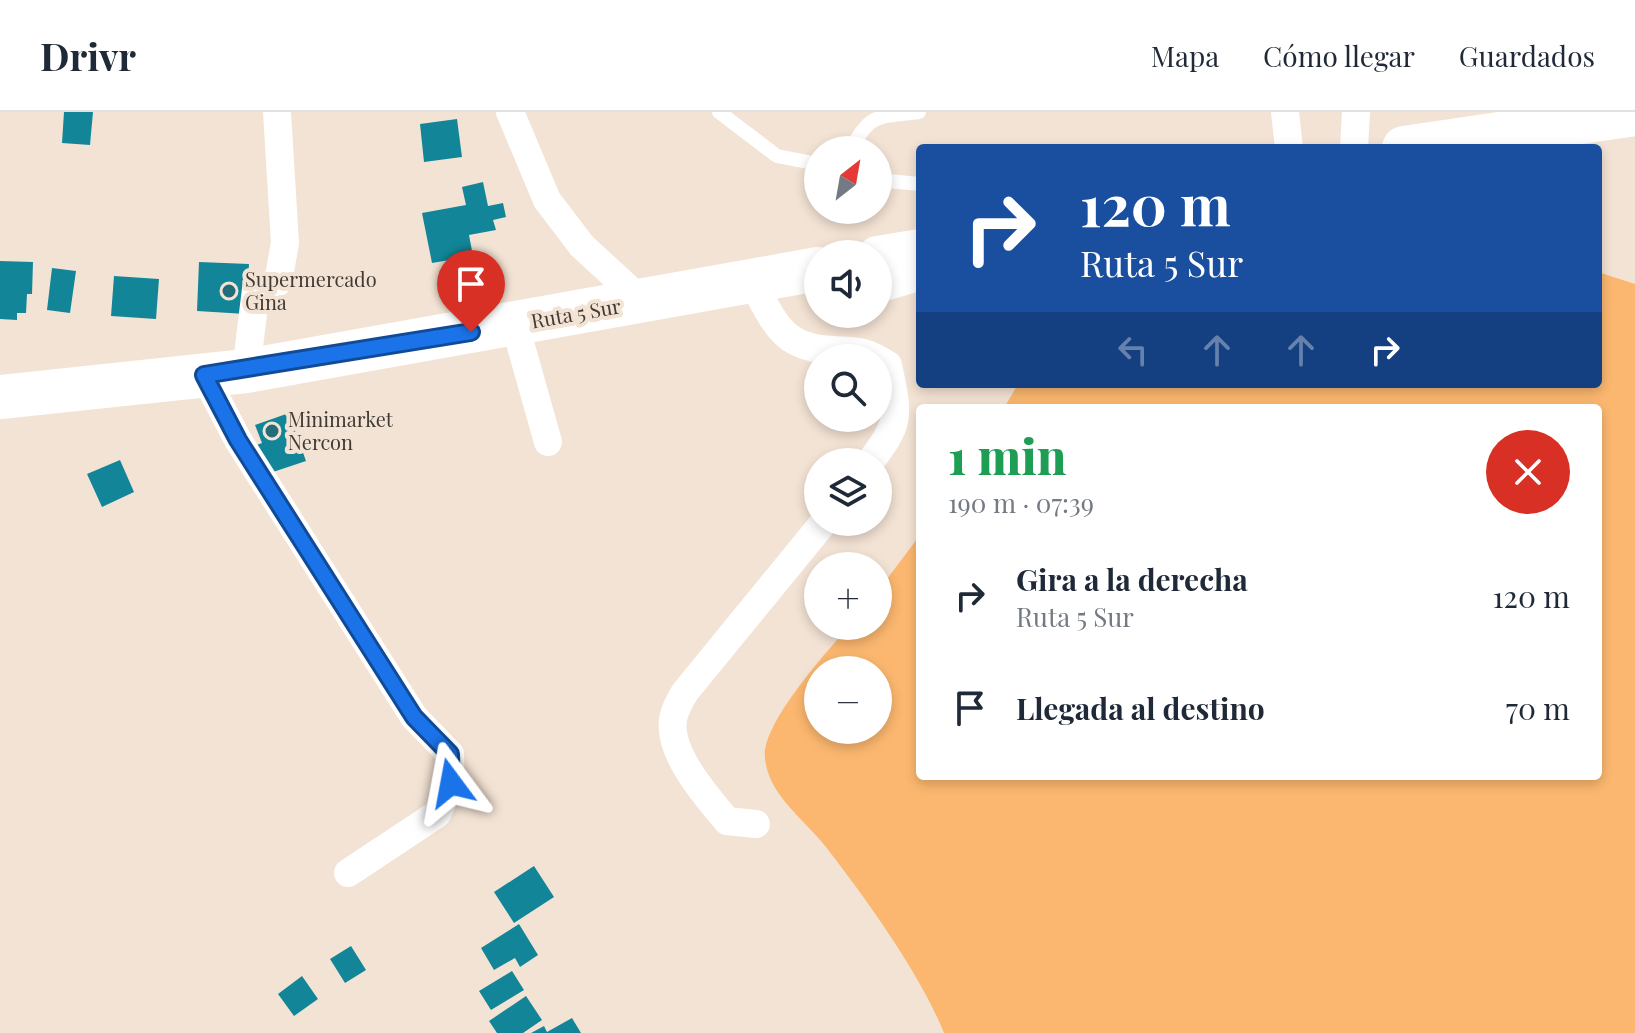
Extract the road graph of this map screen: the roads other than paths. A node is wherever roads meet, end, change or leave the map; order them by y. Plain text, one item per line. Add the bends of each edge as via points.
1 (277, 112) edge
2 (510, 112) edge
3 (719, 112) edge
4 (919, 112) edge
5 (1285, 112) edge
6 (1356, 112) edge
7 (1635, 114) edge
8 (858, 136) edge
9 (1544, 137) edge
10 (1289, 144) edge
11 (1354, 144) edge
12 (1455, 144) edge
13 (804, 161) edge
14 (892, 181) edge
15 (916, 184) edge
16 (916, 252) edge
17 (892, 256) edge
18 (804, 272) edge
19 (916, 281) edge
20 (752, 282) junction
21 (892, 288) edge
22 (643, 302) junction
23 (515, 325) junction
24 (804, 346) edge
25 (225, 373) junction
26 (892, 388) edge
27 (0, 397) edge
28 (892, 428) edge
29 (548, 442) dead end
30 (813, 536) edge
31 (756, 824) dead end
32 (348, 873) dead end

1 - 25 street via 285,243 278,282 256,289
2 - 22 street via 547,200 582,246
3 - 13 lane via 777,156
4 - 8 lane via 879,118 863,126
5 - 10 street
6 - 11 street
7 - 9 highway
9 - 12 highway
14 - 15 lane
16 - 17 highway
18 - 20 highway, Ruta 5 Sur
19 - 21 street
20 - 22 highway, Ruta 5 Sur
20 - 24 street via 790,341
22 - 23 highway, Ruta 5 Sur
23 - 25 highway, Ruta 5 Sur
23 - 29 street
25 - 27 highway, Ruta 5 Sur
25 - 32 street via 238,440 414,717 450,754 451,783 437,814
26 - 28 street via 897,416
30 - 31 street via 685,692 673,718 675,743 697,786 727,821

